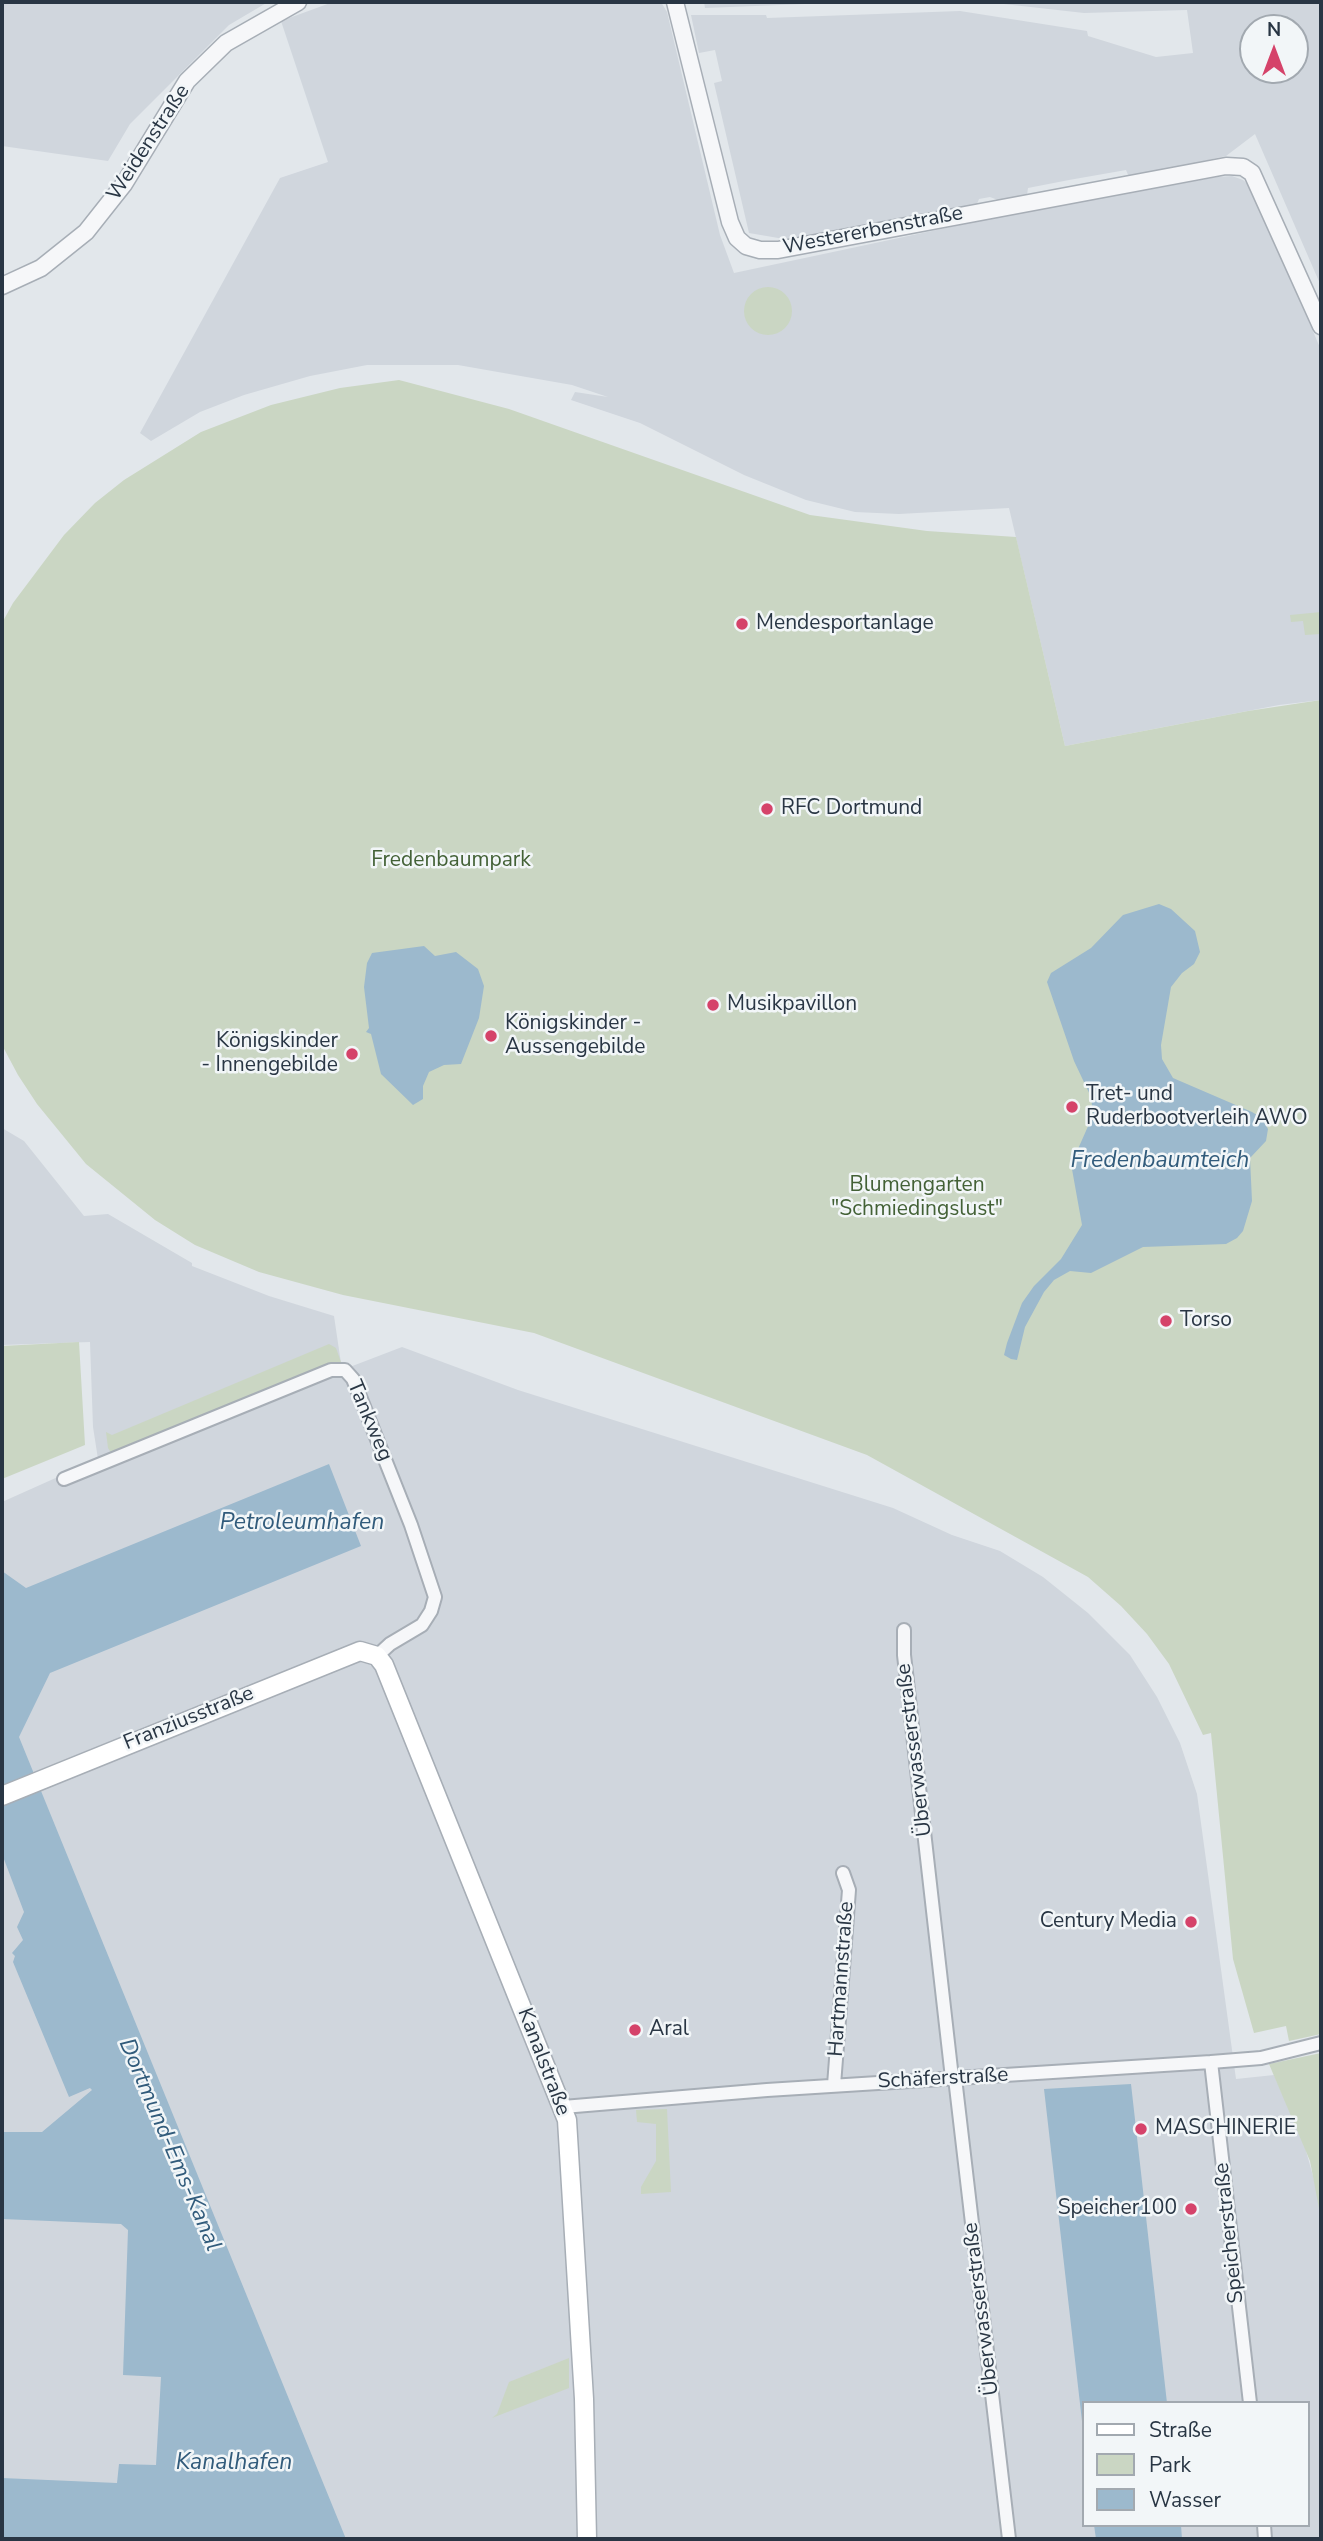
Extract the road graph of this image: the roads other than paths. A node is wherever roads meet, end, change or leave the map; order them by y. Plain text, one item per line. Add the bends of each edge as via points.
1 (298, 2) edge
2 (675, 2) edge
3 (2, 286) edge
4 (1321, 326) edge
5 (64, 1479) dead end
6 (904, 1630) dead end
7 (377, 1656) junction
8 (2, 1796) edge
9 (842, 1874) dead end
10 (1321, 2043) edge
11 (1211, 2062) junction
12 (954, 2078) junction
13 (834, 2085) junction
14 (563, 2107) junction
15 (1250, 2401) edge
16 (587, 2539) edge
17 (1009, 2539) edge

1 - 3 street, Weidenstraße via 226,43 181,88 124,184 86,232 41,268
2 - 4 street, Westererbenstraße via 730,222 737,239 753,248 778,250 1226,166 1243,167 1252,173
5 - 7 street, Tankweg via 331,1370 345,1370 353,1379 411,1525 435,1597 422,1625
6 - 12 street, Überwasserstraße
7 - 8 main road, Franziusstraße via 360,1651 342,1657
7 - 14 main road, Kanalstraße
9 - 13 street, Hartmannstraße via 849,1890
10 - 11 street, Schäferstraße via 1261,2058
11 - 12 street, Schäferstraße
11 - 15 street, Speicherstraße
12 - 13 street, Schäferstraße
12 - 17 street, Überwasserstraße
13 - 14 street, Schäferstraße
14 - 16 main road, Kanalstraße via 582,2358

